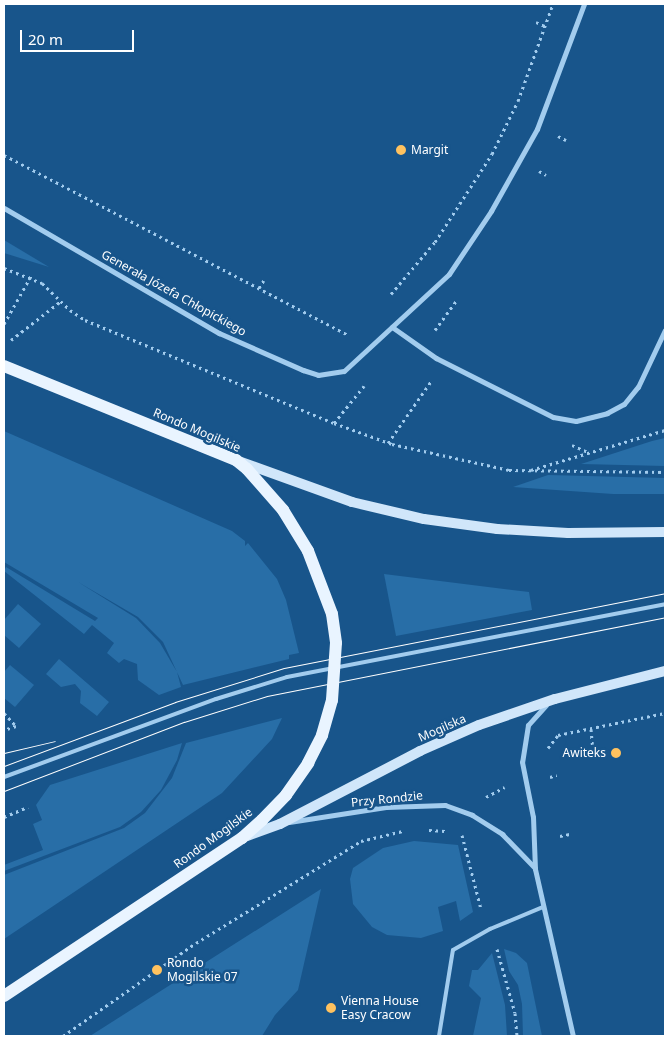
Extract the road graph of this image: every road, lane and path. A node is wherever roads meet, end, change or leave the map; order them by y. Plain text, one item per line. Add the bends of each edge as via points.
1 (553, 4) edge
2 (584, 4) edge
3 (536, 22) dead end
4 (545, 26) junction
5 (558, 136) dead end
6 (566, 140) dead end
7 (4, 155) edge
8 (538, 171) dead end
9 (546, 175) dead end
10 (4, 208) edge
11 (4, 268) edge
12 (31, 276) junction
13 (264, 280) dead end
14 (259, 288) junction
15 (389, 296) dead end
16 (62, 301) junction
17 (4, 324) edge
18 (392, 327) junction
19 (358, 330) dead end
20 (665, 330) edge
21 (9, 342) dead end
22 (5, 367) edge
23 (425, 375) dead end
24 (433, 379) junction
25 (442, 383) dead end
26 (665, 430) edge
27 (388, 442) junction
28 (570, 444) dead end
29 (588, 452) junction
30 (236, 460) junction
31 (526, 471) junction
32 (665, 472) edge
33 (665, 532) edge
34 (665, 604) edge
35 (665, 671) edge
36 (555, 699) junction
37 (4, 713) edge
38 (665, 714) edge
39 (591, 729) junction
40 (4, 730) edge
41 (593, 750) dead end
42 (545, 752) dead end
43 (548, 769) dead end
44 (557, 775) dead end
45 (4, 777) edge
46 (550, 778) junction
47 (543, 779) dead end
48 (507, 786) dead end
49 (481, 800) dead end
50 (28, 807) dead end
51 (4, 817) edge
52 (280, 824) junction
53 (465, 828) dead end
54 (424, 830) dead end
55 (409, 831) dead end
56 (570, 834) dead end
57 (560, 836) dead end
58 (242, 838) junction
59 (535, 869) junction
60 (543, 906) junction
61 (4, 996) edge
62 (63, 1036) edge
63 (439, 1036) edge
64 (573, 1036) edge

1 - 4 path
2 - 18 street, Generała Józefa Chłopickiego via 537,129 491,211 449,274
3 - 4 path
4 - 15 path via 510,119 492,154 435,242
5 - 6 path
7 - 14 path
8 - 9 path
10 - 18 street, Generała Józefa Chłopickiego via 220,333 303,370 318,374 344,371
11 - 12 path
12 - 16 path
12 - 17 path
13 - 14 path
14 - 19 path via 351,337
16 - 21 path
16 - 27 path via 86,320
18 - 20 street via 444,362 553,417 576,421 607,413 624,404 638,387
22 - 30 main road, Rondo Mogilskie
23 - 24 path
24 - 25 path
24 - 27 path
26 - 29 path
27 - 31 path via 457,461
28 - 29 path
29 - 31 path
30 - 33 main road via 352,502 424,519 559,533
30 - 58 main road, Rondo Mogilskie, bridge via 282,510 308,551 326,593 336,643 332,700 322,735 298,778 268,814
31 - 32 path
34 - 45 lane via 287,677 207,702
35 - 36 main road, Mogilska
36 - 52 main road, Mogilska via 479,725 420,751
36 - 59 street via 543,707 528,725 522,746 524,782 533,818
37 - 40 path via 16,726
38 - 39 path
39 - 41 path
39 - 42 path via 558,735
43 - 46 path
44 - 46 path
46 - 47 path
48 - 49 path
50 - 51 path
52 - 58 main road, Mogilska
52 - 59 street, Przy Rondzie via 386,807 445,805 472,814 502,834
53 - 54 path via 462,834
55 - 62 path via 361,841 196,943
56 - 57 path
58 - 61 main road, Rondo Mogilskie
59 - 60 street
60 - 63 lane via 490,929 453,950
60 - 64 street

